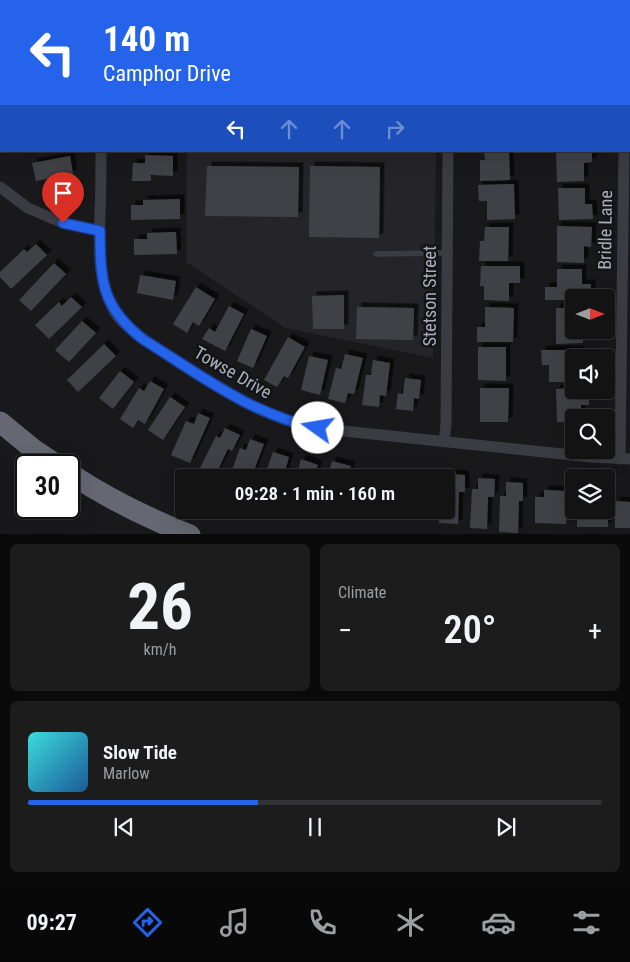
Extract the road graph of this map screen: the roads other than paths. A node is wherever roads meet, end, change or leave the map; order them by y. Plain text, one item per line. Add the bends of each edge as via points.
1 (101, 152) edge
2 (448, 152) edge
3 (624, 152) edge
4 (0, 187) edge
5 (100, 231) junction
6 (447, 253) junction
7 (376, 254) dead end
8 (0, 422) edge
9 (444, 442) junction
10 (40, 454) edge
11 (625, 459) edge
12 (80, 480) edge
13 (190, 534) edge

1 - 5 street, Towse Drive
2 - 6 street, Stetson Street
3 - 11 street, Bridle Lane
4 - 5 street via 28,208 63,223
5 - 9 street, Towse Drive via 105,292 115,312 144,340 241,400 302,425
6 - 7 lane
6 - 9 street, Stetson Street
8 - 10 highway
9 - 11 street, Towse Drive
12 - 13 highway via 138,513

